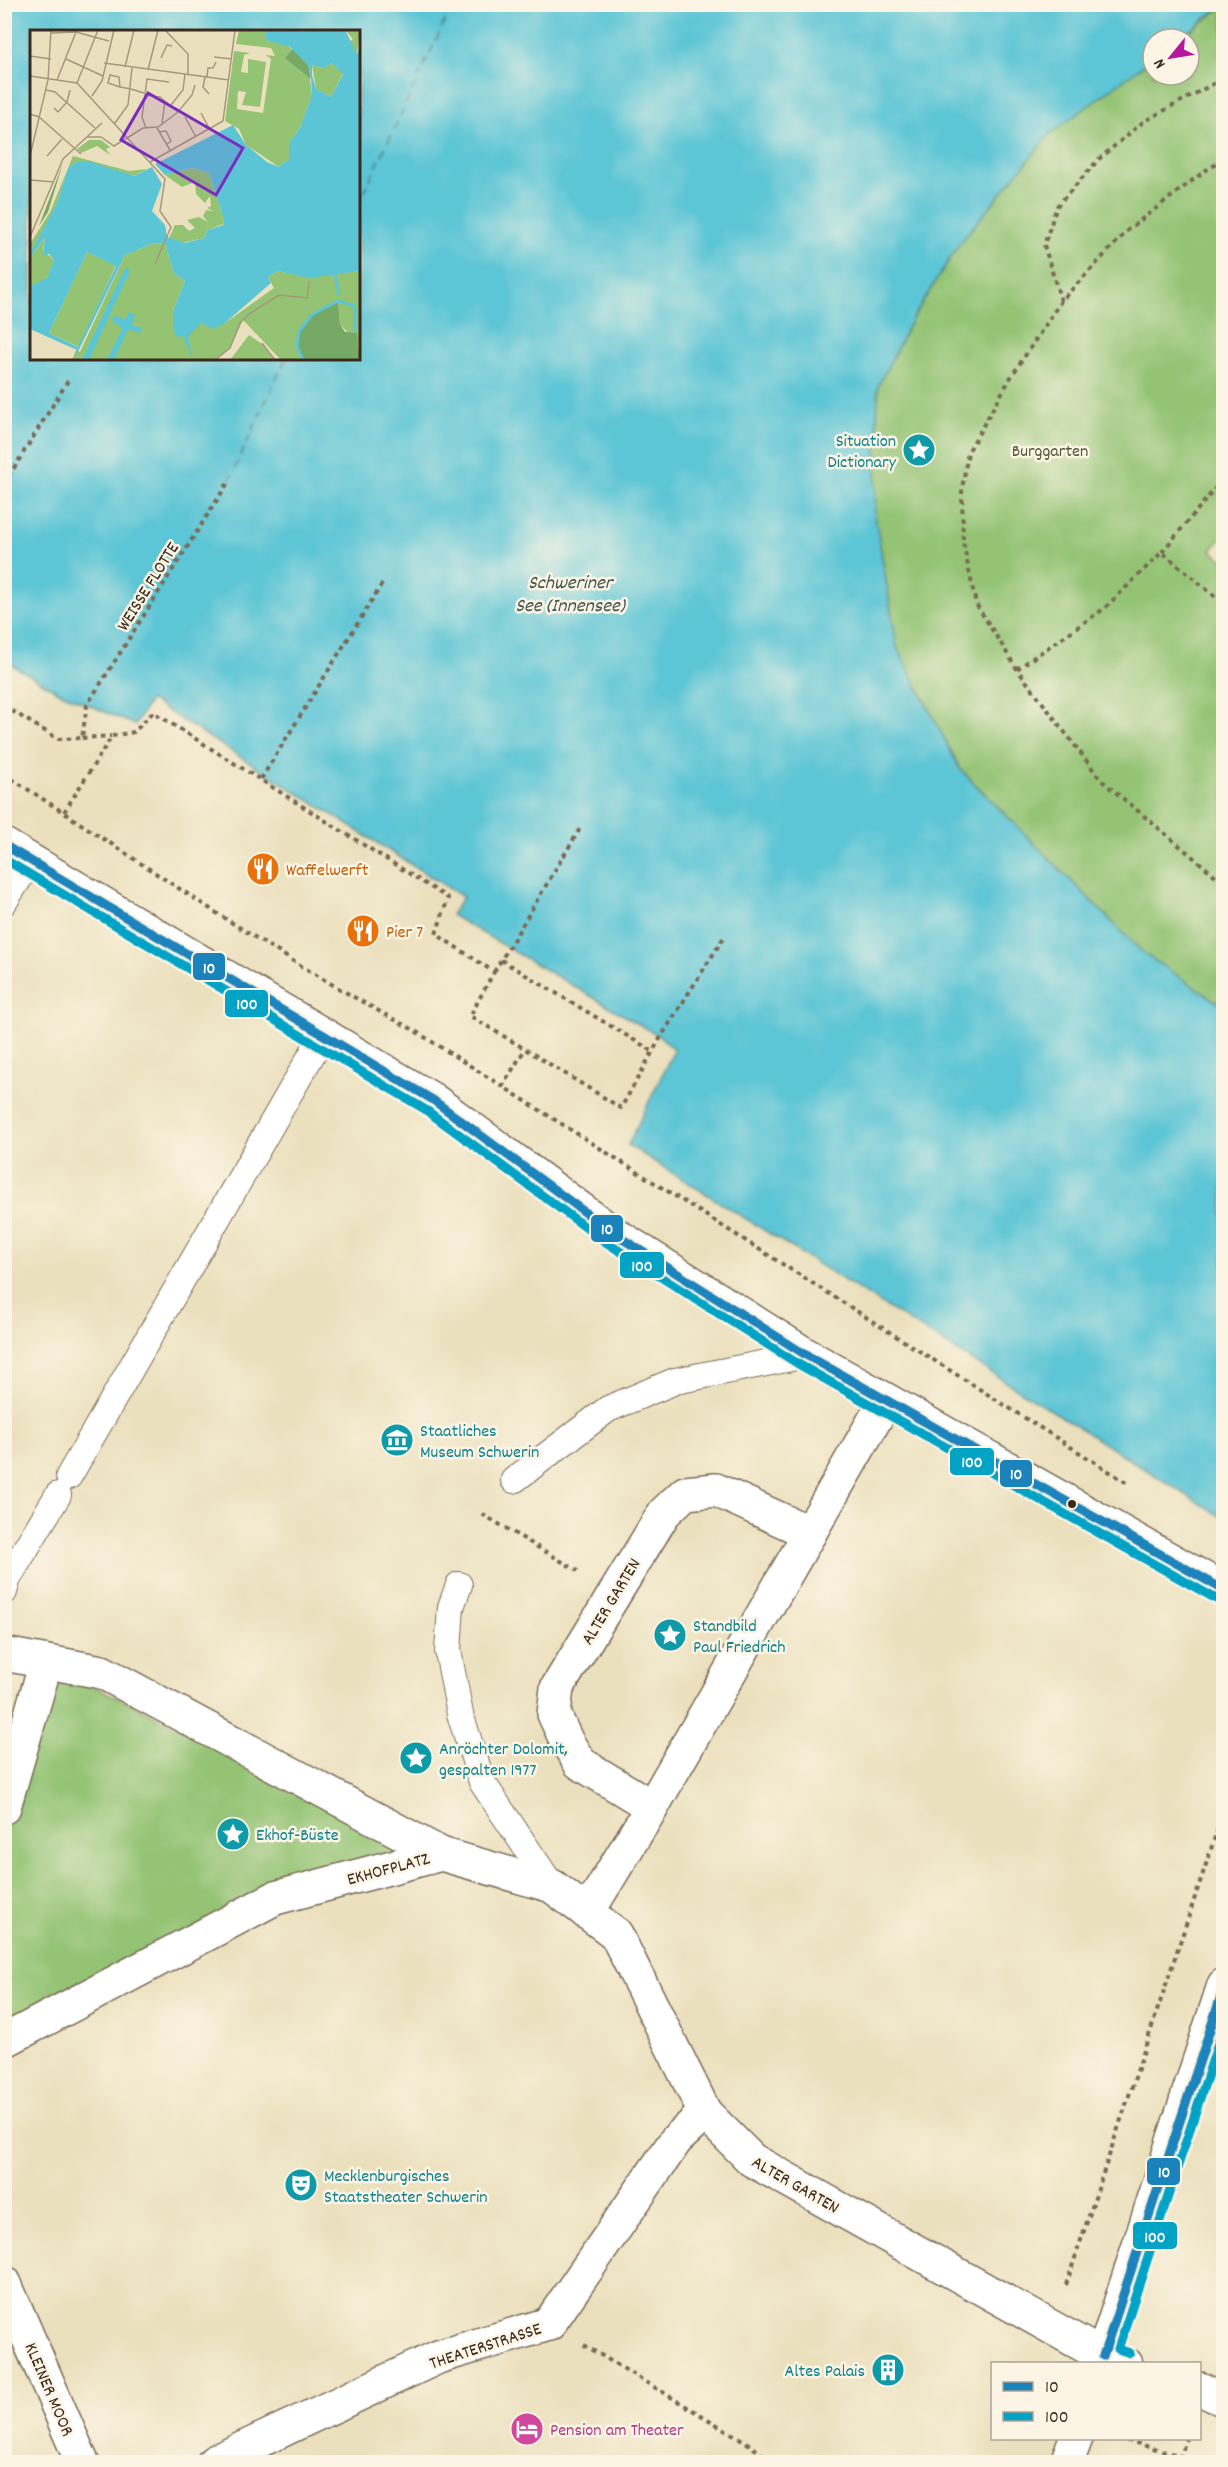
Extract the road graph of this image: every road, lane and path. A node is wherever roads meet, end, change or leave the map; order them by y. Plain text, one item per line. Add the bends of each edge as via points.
1 (1224, 78) edge
2 (1224, 160) edge
3 (1061, 301) junction
4 (69, 379) dead end
5 (1224, 478) edge
6 (229, 481) dead end
7 (4, 484) edge
8 (1162, 552) junction
9 (382, 584) dead end
10 (1224, 604) edge
11 (1017, 669) junction
12 (4, 706) edge
13 (112, 736) junction
14 (82, 738) junction
15 (4, 774) edge
16 (261, 779) junction
17 (64, 812) junction
18 (582, 827) dead end
19 (17, 853) edge
20 (1224, 884) edge
21 (4, 902) edge
22 (723, 938) dead end
23 (501, 960) junction
24 (494, 972) junction
25 (323, 1035) junction
26 (525, 1049) junction
27 (654, 1052) junction
28 (502, 1087) junction
29 (806, 1355) junction
30 (886, 1400) junction
31 (514, 1480) dead end
32 (1133, 1486) dead end
33 (482, 1514) dead end
34 (810, 1533) junction
35 (459, 1585) dead end
36 (1224, 1590) edge
37 (4, 1592) edge
38 (615, 1593) junction
39 (4, 1654) edge
40 (46, 1662) junction
41 (651, 1807) junction
42 (4, 1808) edge
43 (1224, 1810) edge
44 (441, 1854) junction
45 (552, 1886) junction
46 (587, 1913) junction
47 (1224, 1985) edge
48 (4, 2041) edge
49 (705, 2113) junction
50 (4, 2282) edge
51 (549, 2324) junction
52 (1053, 2329) junction
53 (1110, 2361) edge
54 (1201, 2389) edge
55 (1224, 2400) edge
56 (1076, 2440) edge
57 (1122, 2440) edge
58 (1186, 2440) edge
59 (82, 2463) edge
60 (214, 2463) edge
61 (772, 2463) edge
62 (1067, 2463) edge

1 - 3 path via 1143,123 1099,159 1058,206 1044,245
2 - 3 path via 1129,229
3 - 11 path via 968,452 962,489 963,542 976,604
4 - 7 path
5 - 8 path
6 - 14 path, WEISSE FLOTTE via 87,705
8 - 10 path
8 - 11 path via 1105,608
9 - 16 path
11 - 20 path via 1101,780
12 - 14 path via 58,739
13 - 14 path
13 - 16 path via 134,732 153,712
13 - 17 path
15 - 17 path
16 - 24 path via 448,898 436,934
17 - 28 path
18 - 23 path
19 - 21 lane
19 - 25 street
22 - 27 path
23 - 24 path
23 - 27 path
24 - 26 path via 470,1016
25 - 29 street via 433,1100 613,1233
25 - 37 lane via 8,1578
26 - 27 path via 621,1108
26 - 28 path
28 - 32 path
29 - 30 street
29 - 31 lane via 675,1381 608,1409
30 - 34 street
30 - 36 street
33 - 38 path
34 - 38 street, ALTER GARTEN via 716,1490 685,1493 664,1513
34 - 41 street
35 - 45 lane via 451,1606 448,1651 460,1714 482,1782
38 - 41 street, ALTER GARTEN via 557,1688 554,1714 580,1763
39 - 40 street, EKHOFPLATZ
40 - 42 street
40 - 44 street, EKHOFPLATZ via 102,1672
41 - 46 street
43 - 52 path
44 - 45 street, ALTER GARTEN
44 - 48 street, EKHOFPLATZ via 275,1898
45 - 46 street, ALTER GARTEN
46 - 49 street, ALTER GARTEN via 616,1934
47 - 53 street
49 - 51 street, THEATERSTRASSE via 676,2140
49 - 52 street, ALTER GARTEN via 752,2160
50 - 59 street, KLEINER MOOR
51 - 60 street, THEATERSTRASSE via 438,2357
51 - 61 path via 746,2442
52 - 53 street, ALTER GARTEN
54 - 55 street
56 - 62 street
57 - 58 path via 1180,2456

